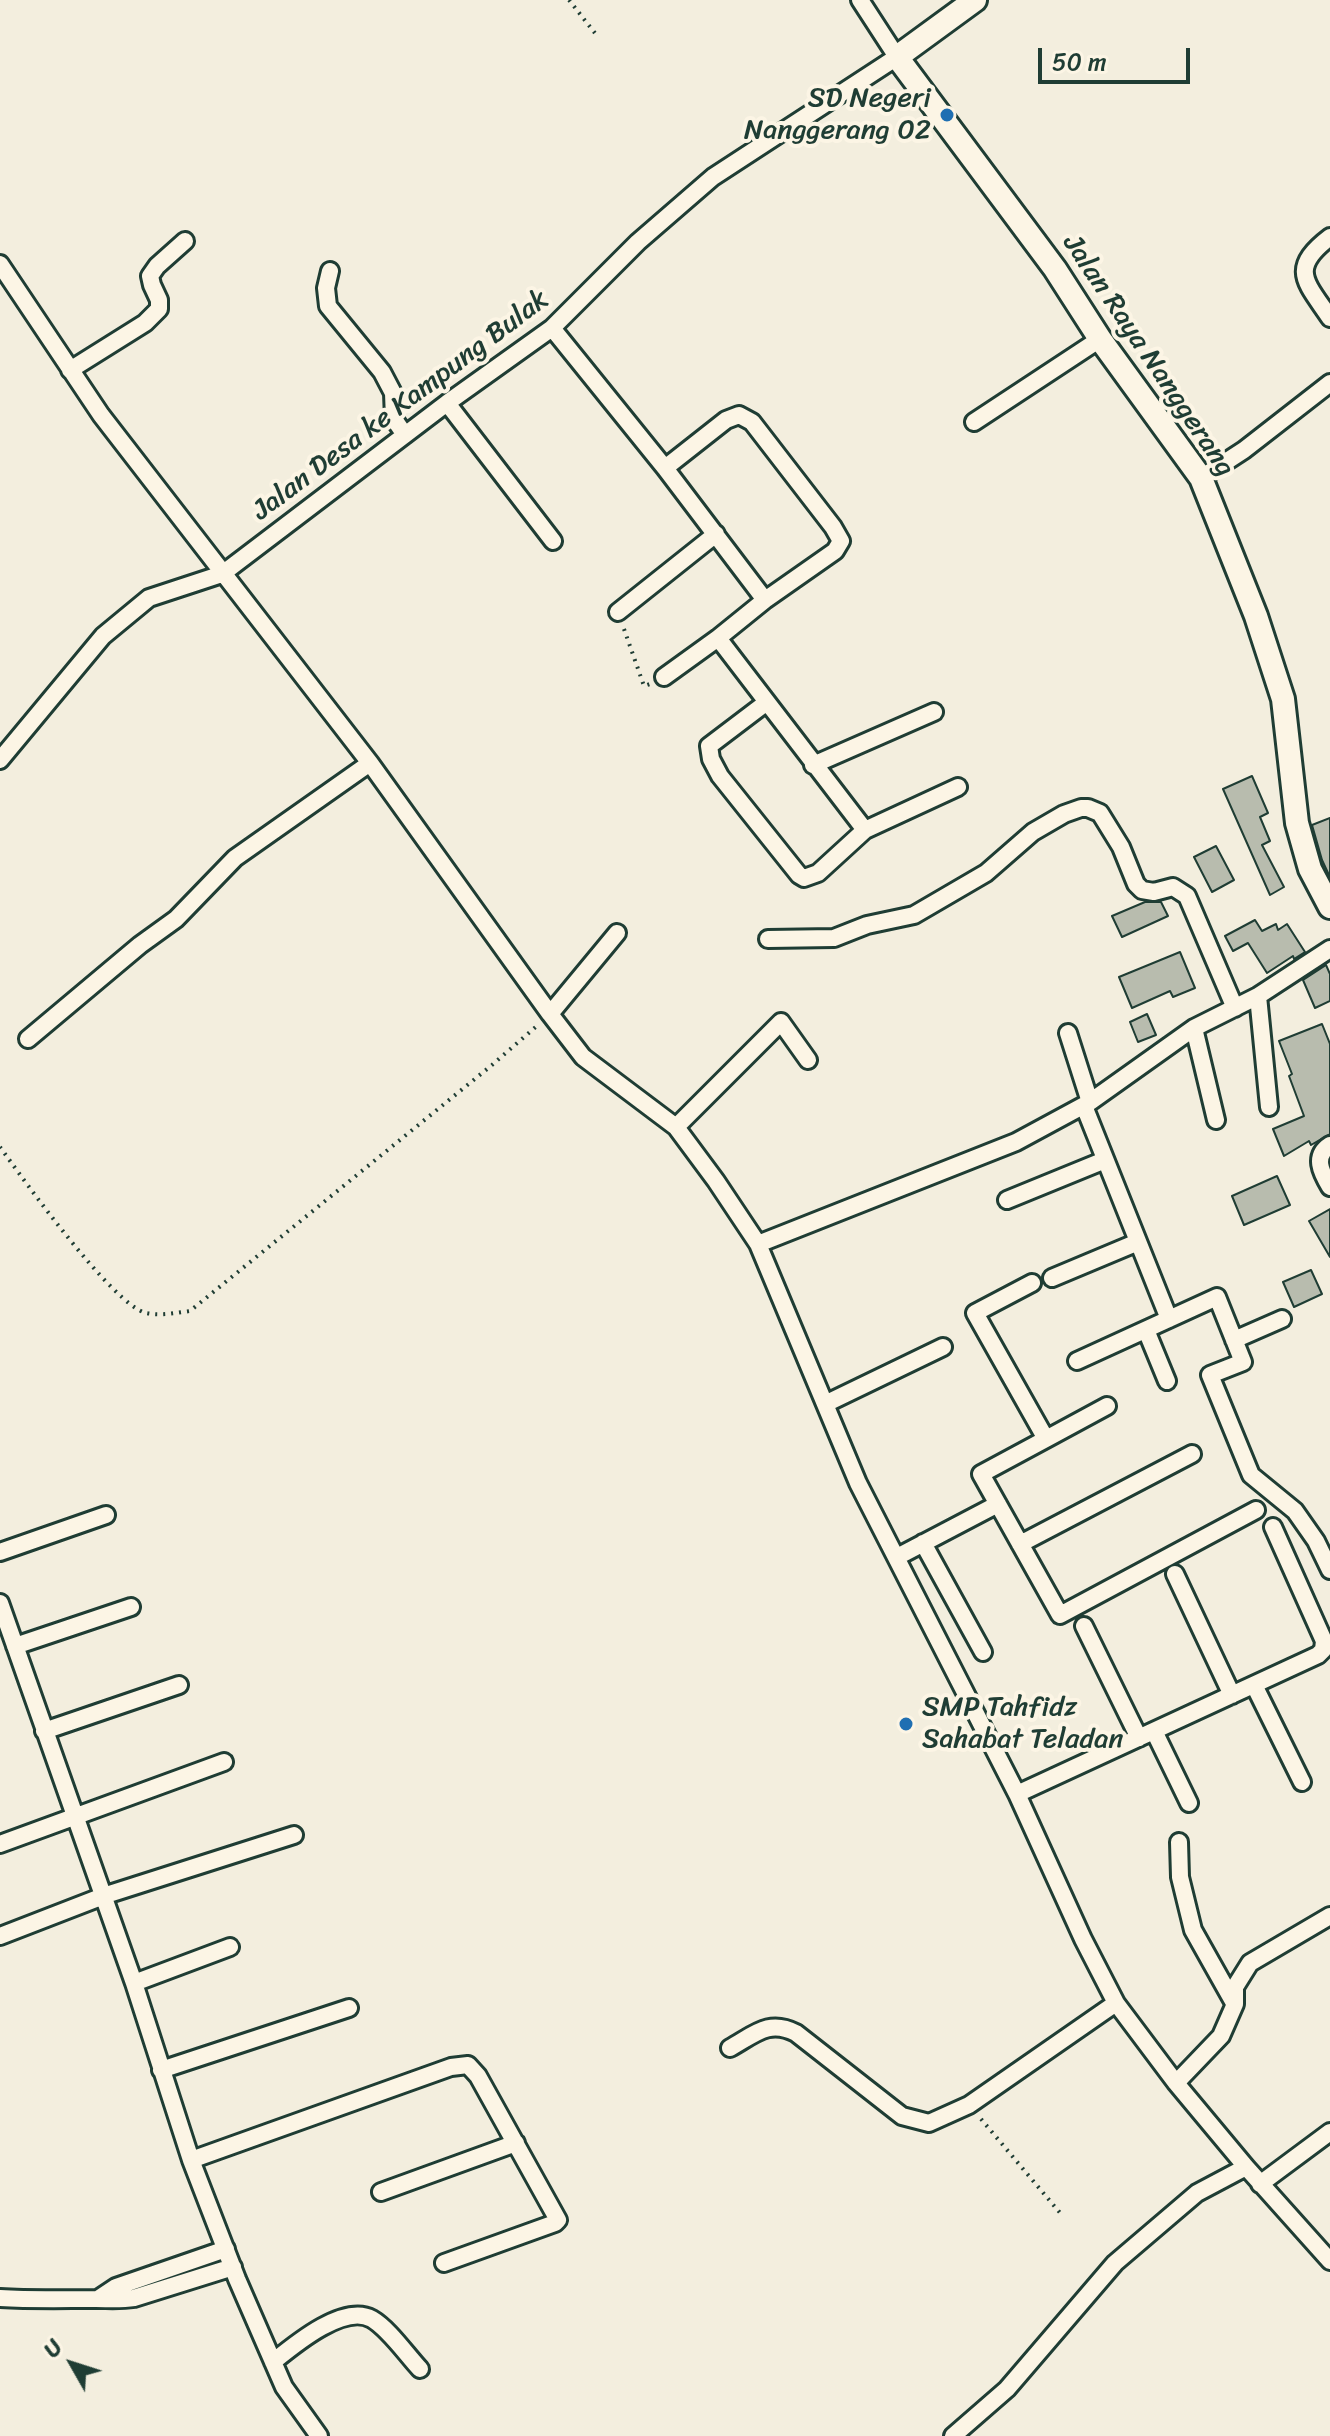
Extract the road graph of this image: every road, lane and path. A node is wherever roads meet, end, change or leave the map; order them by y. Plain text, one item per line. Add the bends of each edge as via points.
1 (569, 0) edge
2 (860, 0) edge
3 (975, 0) edge
4 (598, 37) dead end
5 (897, 57) junction
6 (1330, 237) edge
7 (185, 241) dead end
8 (0, 264) edge
9 (330, 271) dead end
10 (1330, 318) edge
11 (552, 328) junction
12 (1100, 339) junction
13 (70, 370) junction
14 (1330, 383) edge
15 (447, 403) junction
16 (974, 422) dead end
17 (405, 435) junction
18 (665, 468) junction
19 (1201, 478) junction
20 (716, 534) junction
21 (553, 541) dead end
22 (222, 574) junction
23 (765, 600) junction
24 (618, 612) joint
25 (718, 638) junction
26 (664, 677) joint
27 (767, 702) junction
28 (934, 712) dead end
29 (0, 760) edge
30 (370, 763) junction
31 (813, 765) junction
32 (958, 787) dead end
33 (865, 830) junction
34 (1330, 907) edge
35 (617, 933) dead end
36 (768, 939) dead end
37 (1330, 949) edge
38 (1258, 996) junction
39 (1235, 1008) junction
40 (550, 1014) junction
41 (1194, 1028) junction
42 (1068, 1033) dead end
43 (28, 1039) dead end
44 (808, 1060) dead end
45 (1087, 1104) junction
46 (1269, 1107) dead end
47 (1216, 1120) dead end
48 (676, 1127) junction
49 (1330, 1145) edge
50 (0, 1147) edge
51 (1105, 1160) junction
52 (1330, 1187) edge
53 (1007, 1200) dead end
54 (1138, 1242) junction
55 (758, 1244) junction
56 (1052, 1278) dead end
57 (1032, 1283) dead end
58 (1169, 1319) junction
59 (1282, 1319) dead end
60 (1146, 1330) junction
61 (1234, 1340) junction
62 (943, 1347) dead end
63 (1077, 1361) dead end
64 (1167, 1381) dead end
65 (825, 1404) junction
66 (1107, 1406) dead end
67 (1046, 1439) junction
68 (1192, 1454) dead end
69 (998, 1504) junction
70 (1256, 1510) dead end
71 (106, 1515) dead end
72 (1273, 1527) dead end
73 (923, 1543) junction
74 (1020, 1544) junction
75 (0, 1552) edge
76 (897, 1557) junction
77 (1330, 1570) edge
78 (1175, 1574) dead end
79 (0, 1603) edge
80 (131, 1607) dead end
81 (1084, 1626) dead end
82 (15, 1646) junction
83 (983, 1652) dead end
84 (179, 1685) dead end
85 (1254, 1685) junction
86 (1232, 1695) junction
87 (44, 1731) junction
88 (1147, 1735) junction
89 (224, 1762) dead end
90 (1302, 1782) dead end
91 (1017, 1794) junction
92 (1189, 1803) dead end
93 (74, 1816) junction
94 (294, 1835) dead end
95 (1179, 1842) dead end
96 (0, 1844) edge
97 (103, 1896) junction
98 (1330, 1916) edge
99 (0, 1936) edge
100 (230, 1947) dead end
101 (134, 1983) junction
102 (1116, 2003) junction
103 (1235, 2004) junction
104 (349, 2008) dead end
105 (730, 2048) dead end
106 (161, 2070) junction
107 (1176, 2083) junction
108 (969, 2105) junction
109 (1330, 2132) edge
110 (516, 2143) junction
111 (191, 2160) junction
112 (1246, 2167) junction
113 (1260, 2184) junction
114 (381, 2192) dead end
115 (1061, 2214) dead end
116 (226, 2249) junction
117 (1330, 2261) edge
118 (444, 2263) dead end
119 (233, 2267) junction
120 (0, 2298) edge
121 (98, 2299) junction
122 (273, 2362) junction
123 (420, 2369) dead end
124 (319, 2436) edge
125 (953, 2436) edge

1 - 4 path
2 - 5 street
3 - 5 street
5 - 11 street, Jalan Desa ke Kampung Bulak via 713,177
5 - 12 street, Jalan Raya Nanggerang via 1055,269
6 - 10 street via 1308,256 1303,268
7 - 13 street via 150,276 160,305 157,312
8 - 13 street
9 - 17 street via 328,306 382,372 393,393 394,419
11 - 15 street, Jalan Desa ke Kampung Bulak
11 - 18 street
12 - 16 street
12 - 19 street, Jalan Raya Nanggerang
13 - 22 street
14 - 19 street
15 - 17 street, Jalan Desa ke Kampung Bulak
15 - 21 street
17 - 22 street, Jalan Desa ke Kampung Bulak
18 - 20 street
18 - 23 street via 739,415 752,422 833,527 841,541 835,551
19 - 34 street, Jalan Raya Nanggerang via 1283,699 1297,823 1310,869
20 - 23 street
20 - 24 street
22 - 29 street, Jalan Desa ke Kampung Bulak via 149,598 103,636
22 - 30 street
23 - 25 street
24 - 26 path via 644,686
25 - 26 street
25 - 27 street
27 - 31 street
27 - 33 street via 709,746 720,776 804,878 818,873
28 - 31 street
30 - 40 street
30 - 43 street via 235,858 176,919
31 - 33 street
32 - 33 street
35 - 40 street
36 - 39 street via 834,938 914,915 986,873 1033,832 1073,809 1088,808 1100,813 1142,890 1173,887 1187,896
37 - 38 street
38 - 39 street
38 - 46 street
39 - 41 street
40 - 48 street via 583,1057
40 - 50 path via 190,1311 145,1313 126,1302 67,1237
41 - 45 street
41 - 47 street
42 - 45 street
44 - 48 street via 781,1022
45 - 51 street
45 - 55 street via 1016,1142
48 - 55 street
49 - 52 street via 1319,1160
51 - 53 street
51 - 54 street
54 - 56 street
54 - 58 street
55 - 65 street
57 - 67 street via 975,1313
58 - 60 street
58 - 61 street via 1217,1297
59 - 61 street
60 - 63 street
60 - 64 street
61 - 77 street via 1243,1362 1210,1375 1251,1475 1295,1511
62 - 65 street
65 - 76 street
66 - 67 street
67 - 69 street via 981,1474
68 - 74 street
69 - 73 street
69 - 74 street
70 - 74 street via 1060,1615
71 - 75 street
72 - 85 street via 1324,1645 1318,1655
73 - 76 street
73 - 83 street
76 - 91 street
78 - 86 street
79 - 82 street
80 - 82 street
81 - 88 street
82 - 87 street
84 - 87 street
85 - 86 street
85 - 90 street
86 - 88 street
87 - 93 street
88 - 91 street
88 - 92 street
89 - 93 street
91 - 102 street
93 - 96 street
93 - 97 street
94 - 97 street
95 - 103 street via 1180,1877 1193,1930
97 - 99 street
97 - 101 street
98 - 103 street via 1250,1963 1235,1987
100 - 101 street
101 - 106 street
102 - 107 street
102 - 108 street
103 - 107 street via 1221,2036
104 - 106 street
105 - 108 street via 782,2025 902,2116 929,2123
106 - 111 street
107 - 112 street
108 - 115 path
109 - 113 street
110 - 111 street via 468,2065
110 - 114 street
110 - 118 street via 557,2221
111 - 116 street
112 - 113 street
112 - 125 street via 1197,2193 1115,2263 1007,2389
113 - 117 street
116 - 119 street
116 - 121 street via 116,2287
119 - 121 street via 134,2298
119 - 122 street
120 - 121 street
122 - 123 street via 324,2327 359,2315 384,2329
122 - 124 street

